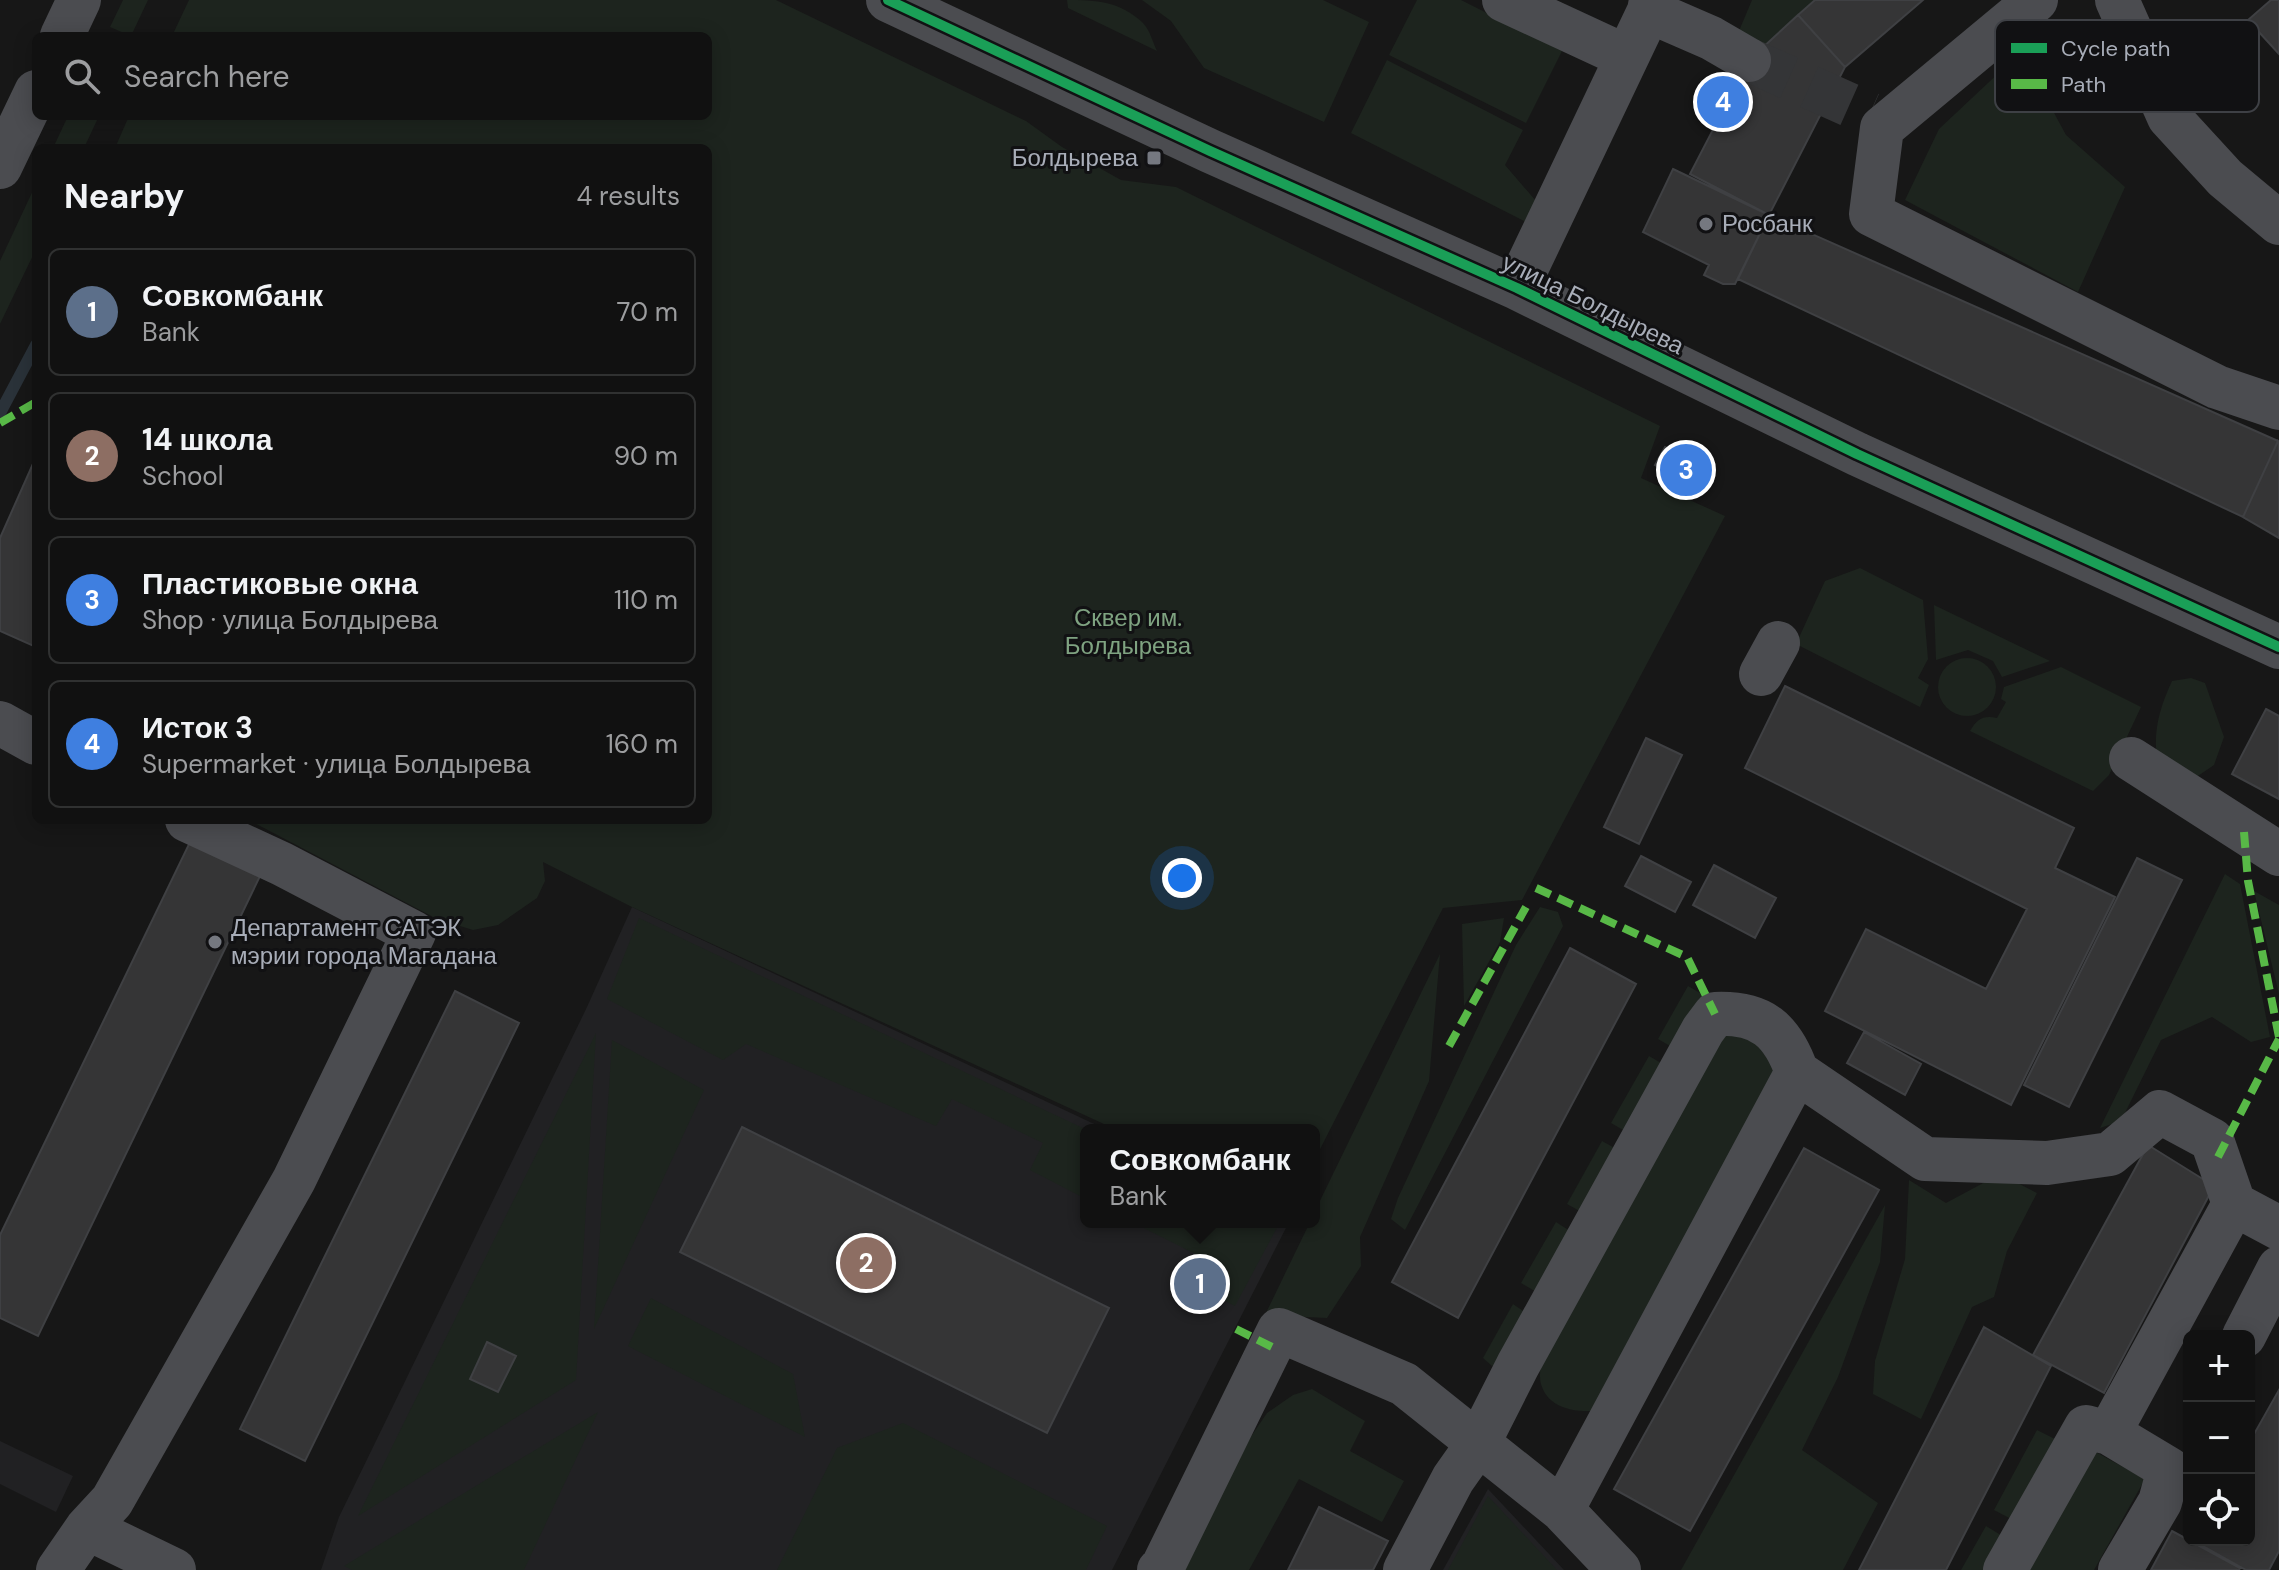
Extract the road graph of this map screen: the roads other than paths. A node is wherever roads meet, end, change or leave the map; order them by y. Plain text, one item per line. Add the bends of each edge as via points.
1 (79, 0) edge
2 (888, 0) edge
3 (1504, 0) edge
4 (2036, 0) edge
5 (2117, 0) edge
6 (1650, 5) edge
7 (2010, 20) edge
8 (2126, 20) edge
9 (1995, 31) edge
10 (64, 32) edge
11 (1627, 57) junction
12 (1749, 60) tunnel mouth
13 (32, 100) edge
14 (2167, 112) edge
15 (0, 167) edge
16 (2279, 223) edge
17 (1517, 288) junction
18 (2279, 408) edge
19 (2279, 647) edge
20 (0, 723) edge
21 (32, 741) edge
22 (2131, 759) dead end
23 (196, 824) edge
24 (2279, 854) edge
25 (1797, 1072) junction
26 (2234, 1204) junction
27 (2279, 1228) edge
28 (2279, 1268) edge
29 (2247, 1330) edge
30 (2109, 1433) junction
31 (1479, 1442) junction
32 (2179, 1455) edge
33 (1562, 1510) junction
34 (87, 1528) junction
35 (58, 1570) edge
36 (174, 1570) edge
37 (1159, 1570) edge
38 (1405, 1570) edge
39 (1619, 1570) edge
40 (2005, 1570) edge
41 (2120, 1570) edge

1 - 10 street
2 - 17 street, улица Болдырева
3 - 11 street
4 - 7 street
5 - 8 street
6 - 11 street
6 - 12 street
9 - 18 street via 1876,121 1871,214 2217,387
11 - 17 street
13 - 15 street
14 - 16 street via 2225,178
17 - 19 street, улица Болдырева via 1857,454
20 - 21 street
22 - 24 street
23 - 34 street via 414,933 294,1180 112,1501
25 - 26 street via 1925,1159 2047,1163 2110,1154 2160,1112 2212,1140
25 - 31 street via 1788,1046 1765,1023 1736,1013 1715,1014 1664,1096
25 - 33 street
26 - 27 street
26 - 30 street
28 - 29 street
30 - 32 street
30 - 40 street via 2086,1427
31 - 33 street
31 - 37 street via 1404,1384 1279,1330
31 - 38 street
32 - 41 street via 2160,1502
33 - 39 street
34 - 35 street
34 - 36 street

